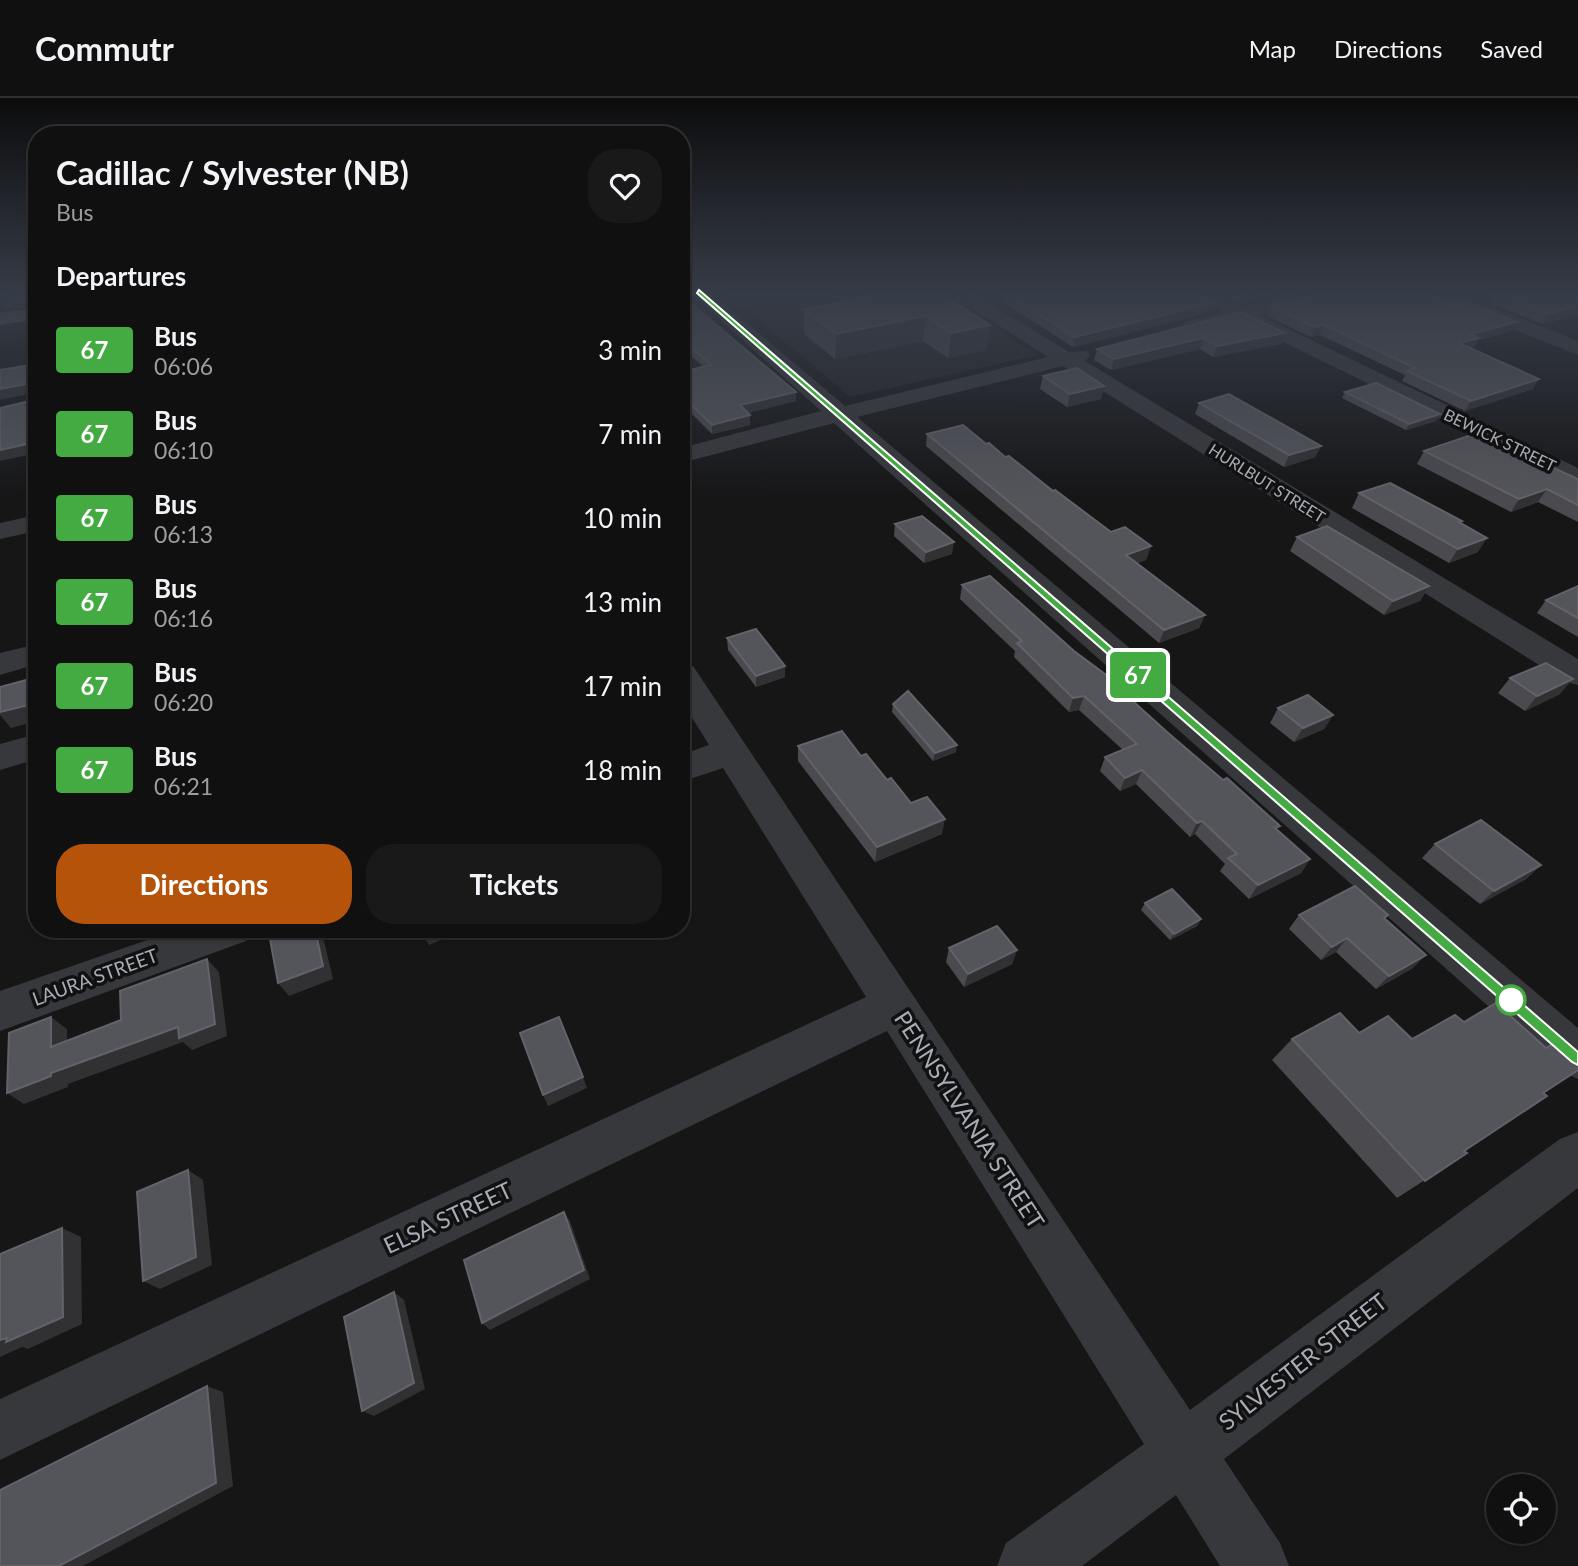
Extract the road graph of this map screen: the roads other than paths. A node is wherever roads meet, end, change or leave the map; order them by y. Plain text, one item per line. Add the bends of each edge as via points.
1 (778, 361) edge
2 (1059, 361) edge
3 (1067, 361) edge
4 (1336, 361) edge
5 (839, 414) junction
6 (690, 454) edge
7 (1578, 478) edge
8 (28, 525) edge
9 (0, 531) edge
10 (28, 656) edge
11 (0, 664) edge
12 (1578, 674) edge
13 (690, 688) edge
14 (28, 749) edge
15 (731, 751) junction
16 (0, 757) edge
17 (690, 766) edge
18 (205, 938) edge
19 (895, 1005) junction
20 (0, 1011) edge
21 (1578, 1057) edge
22 (1578, 1157) edge
23 (0, 1430) edge
24 (1184, 1453) junction
25 (1029, 1566) edge
26 (1257, 1566) edge

1 - 5 street
2 - 5 street
3 - 12 street, HURLBUT STREET
4 - 7 street, BEWICK STREET
5 - 6 street
5 - 21 street
8 - 9 street
10 - 11 street
13 - 15 street, PENNSYLVANIA STREET
14 - 16 street
15 - 17 street
15 - 19 street, PENNSYLVANIA STREET
18 - 20 street, LAURA STREET
19 - 23 street, ELSA STREET
19 - 24 street, PENNSYLVANIA STREET
22 - 24 street, SYLVESTER STREET
24 - 25 street, SYLVESTER STREET
24 - 26 street, PENNSYLVANIA STREET

